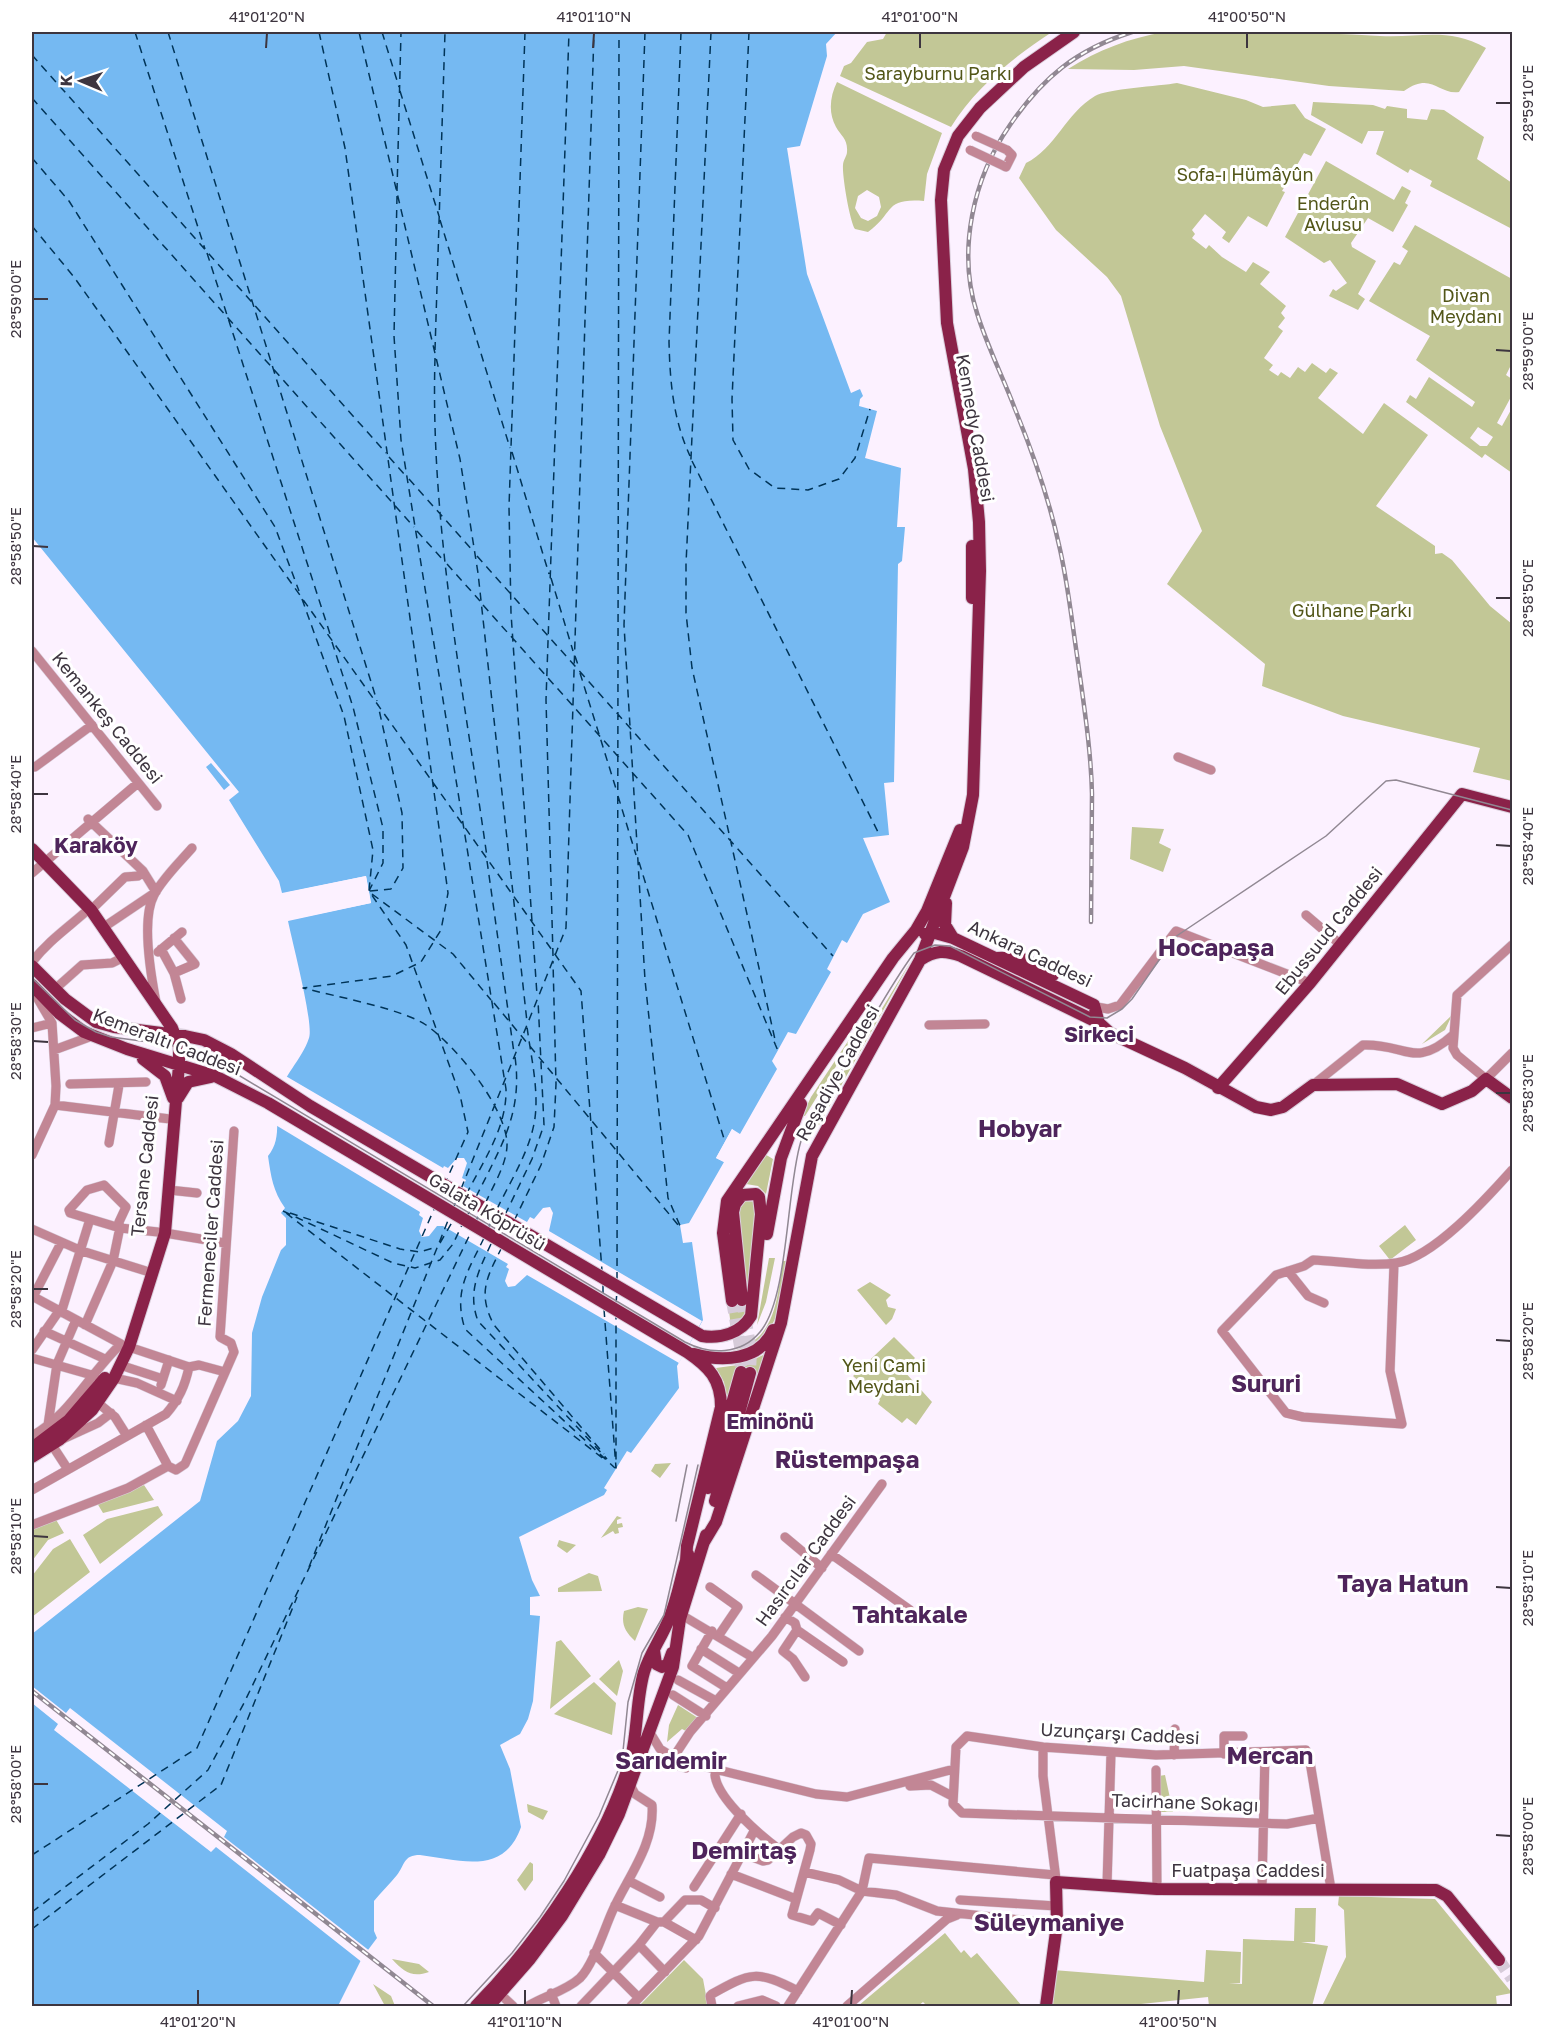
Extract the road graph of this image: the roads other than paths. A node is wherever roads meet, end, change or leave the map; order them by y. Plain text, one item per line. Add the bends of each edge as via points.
1 (1060, 32) edge
2 (1074, 32) edge
3 (956, 135) junction
4 (32, 651) edge
5 (92, 725) junction
6 (1178, 757) dead end
7 (35, 767) dead end
8 (1211, 770) dead end
9 (136, 781) junction
10 (971, 788) junction
11 (157, 806) dead end
12 (1512, 807) edge
13 (90, 820) junction
14 (192, 848) dead end
15 (37, 859) edge
16 (143, 871) junction
17 (32, 873) edge
18 (156, 892) junction
19 (946, 893) junction
20 (90, 909) junction
21 (1306, 915) dead end
22 (104, 927) junction
23 (930, 932) junction
24 (953, 938) junction
25 (906, 941) junction
26 (1341, 945) junction
27 (1512, 945) edge
28 (161, 949) junction
29 (124, 957) junction
30 (150, 960) junction
31 (920, 960) junction
32 (32, 964) edge
33 (174, 973) junction
34 (1310, 983) junction
35 (32, 985) edge
36 (55, 989) junction
37 (32, 990) edge
38 (181, 999) dead end
39 (1097, 1007) junction
40 (159, 1010) junction
41 (52, 1023) junction
42 (1098, 1023) junction
43 (985, 1024) dead end
44 (929, 1025) dead end
45 (32, 1028) edge
46 (175, 1034) junction
47 (1454, 1035) junction
48 (92, 1036) junction
49 (127, 1049) junction
50 (54, 1050) junction
51 (1512, 1053) edge
52 (179, 1065) junction
53 (816, 1073) junction
54 (215, 1076) junction
55 (1486, 1079) junction
56 (146, 1082) dead end
57 (70, 1084) dead end
58 (119, 1085) junction
59 (1313, 1085) junction
60 (278, 1086) joint
61 (1218, 1088) junction
62 (1512, 1098) edge
63 (177, 1099) junction
64 (268, 1103) joint
65 (55, 1105) junction
66 (115, 1111) junction
67 (170, 1119) junction
68 (234, 1131) dead end
69 (109, 1143) dead end
70 (32, 1155) edge
71 (1512, 1170) edge
72 (169, 1190) junction
73 (197, 1192) dead end
74 (90, 1219) junction
75 (32, 1228) edge
76 (120, 1228) junction
77 (161, 1232) junction
78 (62, 1243) junction
79 (225, 1243) junction
80 (82, 1251) junction
81 (113, 1261) junction
82 (1394, 1264) junction
83 (146, 1271) junction
84 (1288, 1271) junction
85 (756, 1288) junction
86 (32, 1296) edge
87 (1324, 1303) dead end
88 (784, 1309) junction
89 (59, 1311) junction
90 (80, 1322) junction
91 (44, 1331) junction
92 (65, 1341) junction
93 (125, 1345) junction
94 (32, 1350) edge
95 (687, 1352) junction
96 (32, 1358) edge
97 (105, 1359) junction
98 (168, 1360) junction
99 (57, 1364) junction
100 (120, 1365) junction
101 (189, 1366) junction
102 (225, 1372) junction
103 (95, 1376) junction
104 (114, 1378) junction
105 (163, 1379) junction
106 (158, 1393) junction
107 (177, 1401) junction
108 (92, 1402) junction
109 (111, 1413) junction
110 (32, 1424) edge
111 (48, 1425) junction
112 (146, 1425) junction
113 (35, 1434) edge
114 (128, 1436) junction
115 (56, 1443) junction
116 (32, 1448) edge
117 (32, 1457) edge
118 (168, 1467) junction
119 (67, 1468) junction
120 (882, 1485) dead end
121 (32, 1490) edge
122 (32, 1525) edge
123 (785, 1537) dead end
124 (704, 1542) junction
125 (831, 1554) junction
126 (686, 1561) junction
127 (822, 1568) junction
128 (756, 1575) dead end
129 (710, 1587) dead end
130 (794, 1605) junction
131 (910, 1610) dead end
132 (686, 1617) dead end
133 (785, 1617) junction
134 (797, 1630) junction
135 (716, 1633) junction
136 (654, 1648) junction
137 (674, 1649) junction
138 (701, 1649) junction
139 (859, 1651) dead end
140 (754, 1657) junction
141 (843, 1662) dead end
142 (739, 1673) junction
143 (805, 1677) dead end
144 (678, 1680) dead end
145 (727, 1688) junction
146 (640, 1689) junction
147 (667, 1696) junction
148 (716, 1701) junction
149 (706, 1716) junction
150 (1175, 1729) dead end
151 (635, 1731) junction
152 (649, 1731) junction
153 (1243, 1736) dead end
154 (1043, 1747) junction
155 (1111, 1753) junction
156 (1265, 1753) junction
157 (1224, 1754) junction
158 (1174, 1755) junction
159 (642, 1756) junction
160 (673, 1758) junction
161 (951, 1770) junction
162 (1156, 1770) dead end
163 (715, 1775) junction
164 (630, 1785) junction
165 (948, 1793) junction
166 (620, 1798) junction
167 (741, 1814) junction
168 (1049, 1815) junction
169 (1110, 1816) junction
170 (1318, 1818) junction
171 (1156, 1819) junction
172 (1263, 1823) junction
173 (754, 1831) junction
174 (780, 1850) junction
175 (742, 1853) junction
176 (804, 1872) junction
177 (731, 1874) junction
178 (1056, 1878) junction
179 (629, 1881) junction
180 (1107, 1885) junction
181 (694, 1887) dead end
182 (1157, 1889) junction
183 (1262, 1889) junction
184 (1331, 1889) junction
185 (862, 1891) junction
186 (660, 1897) dead end
187 (796, 1899) junction
188 (960, 1900) dead end
189 (615, 1905) junction
190 (1056, 1906) junction
191 (715, 1908) junction
192 (959, 1914) junction
193 (660, 1922) junction
194 (1057, 1924) junction
195 (841, 1925) junction
196 (696, 1940) junction
197 (639, 1945) junction
198 (594, 1953) junction
199 (1499, 1960) tunnel mouth
200 (615, 1971) junction
201 (665, 1972) junction
202 (798, 1991) junction
203 (551, 1993) junction
204 (500, 1994) junction
205 (639, 1998) junction
206 (476, 2007) edge
207 (489, 2007) edge
208 (513, 2007) edge
209 (528, 2007) edge
210 (556, 2007) edge
211 (580, 2007) edge
212 (631, 2007) edge
213 (712, 2007) edge
214 (738, 2007) edge
215 (776, 2007) edge
216 (788, 2007) edge
217 (847, 2007) edge
218 (1046, 2007) edge

1 - 3 main road, Kennedy Caddesi via 1000,78 966,113
2 - 3 main road, Kennedy Caddesi via 1006,82
3 - 3 street, bridge via 970,150 1006,167 1012,155 976,136
3 - 10 main road, Kennedy Caddesi via 937,209 947,322 974,469 979,522
4 - 5 street, Kemankeş Caddesi
5 - 7 street
5 - 9 street, Kemankeş Caddesi
6 - 8 street
9 - 11 street, Kemankeş Caddesi
9 - 13 street
10 - 19 main road, Kennedy Caddesi via 963,847
10 - 25 main road, Kennedy Caddesi via 952,854 923,918
12 - 26 main road, Ebussuud Caddesi via 1464,795
13 - 15 street
13 - 16 street
14 - 18 street
15 - 17 street
15 - 20 main road
16 - 18 street
16 - 20 street via 138,876 125,877
18 - 22 street
18 - 30 street via 149,908
19 - 23 main road, Kennedy Caddesi
19 - 24 main road via 945,925
20 - 22 main road
20 - 32 street via 47,942
21 - 26 street
22 - 29 main road
23 - 24 main road, Ankara Caddesi
23 - 25 main road
23 - 31 main road, Reşadiye Caddesi
24 - 39 main road, Ankara Caddesi
25 - 53 main road, Reşadiye Caddesi
26 - 34 main road, Ebussuud Caddesi
27 - 47 street via 1456,995
28 - 30 street
28 - 33 street
28 - 33 street via 178,935 195,964
29 - 36 street via 112,963 82,964
29 - 40 main road
30 - 40 street
31 - 42 main road, Ankara Caddesi via 930,953 948,951
31 - 88 main road, Reşadiye Caddesi via 813,1156
32 - 36 main road, Kemeraltı Caddesi
33 - 38 street
34 - 39 street via 1176,931 1130,996 1120,1005
34 - 61 main road, Ebussuud Caddesi
35 - 48 main road, Kemeraltı Caddesi via 60,1014
36 - 46 main road, Kemeraltı Caddesi via 96,1022
37 - 41 street
39 - 42 main road, Ankara Caddesi
40 - 46 main road
41 - 45 street
41 - 50 street
42 - 61 main road, Ankara Caddesi via 1110,1034 1185,1068
43 - 44 street
46 - 52 main road, Tersane Caddesi
46 - 60 main road, Kemeraltı Caddesi via 217,1046
47 - 55 street via 1456,1055
47 - 59 street, Ankara Caddesi via 1437,1050 1422,1054 1363,1045
48 - 49 main road, Kemeraltı Caddesi
48 - 50 street
49 - 52 main road, Kemeraltı Caddesi
49 - 67 main road, Tersane Caddesi via 165,1076 172,1092
50 - 65 street
51 - 55 street
52 - 54 main road, Kemeraltı Caddesi
52 - 63 main road, Tersane Caddesi
53 - 85 main road via 781,1158
53 - 85 main road via 727,1201 723,1233 737,1301 732,1220 735,1204 746,1193 756,1194 760,1203
54 - 63 main road via 188,1082
54 - 64 main road, Kemeraltı Caddesi
55 - 59 main road via 1464,1095 1442,1104 1397,1084
55 - 62 main road
56 - 58 street
57 - 58 street
58 - 66 street
59 - 61 main road, Ankara Caddesi via 1283,1107 1271,1110
60 - 85 main road, Galata Köprüsü via 695,1334 717,1337 739,1330 751,1316
63 - 72 main road, Tersane Caddesi
64 - 95 main road, Galata Köprüsü
65 - 66 street
65 - 70 street
66 - 67 street
66 - 69 street
67 - 77 main road, Tersane Caddesi
68 - 79 street, Fermeneciler Caddesi
71 - 82 street via 1447,1234 1413,1259
72 - 73 street
72 - 77 main road, Tersane Caddesi
74 - 76 street
74 - 76 street via 69,1210 87,1190 104,1185 126,1207
74 - 80 street
75 - 78 street
76 - 77 street
76 - 81 street
77 - 79 street
77 - 83 main road, Tersane Caddesi
77 - 93 main road, Tersane Caddesi
78 - 80 street
78 - 86 street
79 - 102 street, Fermeneciler Caddesi via 220,1337 234,1346
80 - 81 street
80 - 89 street via 69,1295
81 - 83 street
81 - 90 street
82 - 84 street via 1313,1260
82 - 84 street via 1390,1371 1402,1424 1303,1418 1286,1413 1222,1331 1276,1275
83 - 93 main road, Tersane Caddesi
84 - 87 street via 1308,1296
86 - 89 street
88 - 95 main road via 769,1340 745,1355 722,1359
88 - 124 main road via 716,1522
89 - 90 street
89 - 91 street
90 - 92 street
90 - 93 street
91 - 92 street
91 - 94 street
92 - 97 street
92 - 99 street
93 - 97 street
93 - 98 street
93 - 100 main road, Tersane Caddesi
93 - 108 main road, Tersane Caddesi
95 - 126 main road via 712,1371 721,1407
96 - 99 street
97 - 103 street
98 - 101 street
98 - 105 street
99 - 103 street
99 - 111 street
100 - 104 main road, Tersane Caddesi
100 - 105 street
101 - 102 street
101 - 107 street
102 - 118 street via 185,1464 176,1470
103 - 111 street
104 - 106 street
104 - 108 main road, Tersane Caddesi
105 - 106 street
106 - 107 street
107 - 112 street via 166,1414
108 - 109 street
108 - 115 main road, Tersane Caddesi via 82,1421
108 - 116 main road, Tersane Caddesi
109 - 114 street
109 - 115 street via 98,1424
110 - 113 street
111 - 113 street
112 - 114 street
112 - 118 street
114 - 119 street
115 - 117 main road, Tersane Caddesi
115 - 119 street
118 - 122 street via 128,1488
119 - 121 street
120 - 125 street, Hasırcılar Caddesi
123 - 127 street
124 - 126 main road via 745,1373
124 - 137 main road
125 - 127 street, Hasırcılar Caddesi
125 - 131 street
126 - 136 main road via 670,1617
127 - 130 street, Hasırcılar Caddesi
128 - 130 street
129 - 135 street via 738,1607
130 - 133 street, Hasırcılar Caddesi
130 - 139 street
132 - 135 street
133 - 134 street via 795,1623
133 - 140 street, Hasırcılar Caddesi
134 - 141 street
134 - 143 street via 783,1651
135 - 138 street
135 - 140 street
136 - 137 main road via 654,1659 662,1667 668,1664
136 - 146 main road
137 - 147 main road
138 - 142 street
138 - 145 street via 692,1666
140 - 142 street, Hasırcılar Caddesi
142 - 145 street, Hasırcılar Caddesi
144 - 148 street
145 - 148 street, Hasırcılar Caddesi
146 - 147 main road via 654,1681
146 - 151 main road
147 - 149 street
147 - 152 main road
148 - 149 street, Hasırcılar Caddesi
149 - 160 street, Hasırcılar Caddesi
150 - 158 street
151 - 159 main road
151 - 166 main road
152 - 159 main road
152 - 160 street via 660,1749
153 - 157 street via 1224,1736
154 - 155 street, Uzunçarşı Caddesi
154 - 161 street, Uzunçarşı Caddesi via 967,1736 956,1747
154 - 168 street
155 - 158 street, Uzunçarşı Caddesi
155 - 169 street
156 - 157 street, Uzunçarşı Caddesi
156 - 170 street, Uzunçarşı Caddesi via 1306,1750
156 - 172 street
157 - 158 street, Uzunçarşı Caddesi
159 - 163 street
159 - 164 main road
160 - 161 street via 790,1788 847,1797
161 - 165 street
162 - 171 street
163 - 165 street via 838,1801 923,1784
163 - 167 street via 716,1785
164 - 166 main road
164 - 179 street via 633,1792 652,1805 652,1810 647,1837
165 - 168 street, Tacirhane Sokağı via 962,1813
166 - 204 main road via 599,1855 561,1916
166 - 206 main road via 552,1914
167 - 173 street
167 - 181 street
168 - 169 street, Tacirhane Sokağı
168 - 178 street
169 - 171 street, Tacirhane Sokağı
169 - 180 street
170 - 172 street, Tacirhane Sokağı via 1287,1824
170 - 184 street
171 - 172 street, Tacirhane Sokağı
171 - 182 street
172 - 183 street
173 - 174 street
173 - 175 street
174 - 175 street via 763,1861
174 - 176 street via 793,1837 806,1835 811,1844
175 - 177 street
176 - 185 street via 839,1880
176 - 187 street
177 - 187 street
177 - 191 street
178 - 180 main road, Fuatpaşa Caddesi
178 - 185 street via 869,1858
178 - 190 main road
179 - 186 street
179 - 189 street
180 - 182 main road, Fuatpaşa Caddesi
182 - 183 main road, Fuatpaşa Caddesi
183 - 184 main road, Fuatpaşa Caddesi
184 - 199 main road, Fuatpaşa Caddesi via 1440,1892 1452,1901
185 - 192 street via 896,1895 937,1911
185 - 195 street
187 - 195 street via 792,1915 812,1921 818,1913
188 - 190 street
189 - 193 street
189 - 198 street
190 - 194 main road
191 - 193 street via 702,1900 685,1900
191 - 196 street
192 - 194 street
192 - 217 street via 947,1919
193 - 196 street
193 - 197 street
194 - 218 main road
195 - 202 street
196 - 201 street
197 - 200 street
197 - 201 street
198 - 200 street
198 - 203 street via 582,1977
200 - 205 street
200 - 211 street
201 - 205 street
202 - 213 street via 757,1974 736,1980 712,1994
202 - 216 street
203 - 209 street
203 - 210 street
204 - 207 main road
204 - 208 street
205 - 212 street
214 - 215 street via 762,2000

